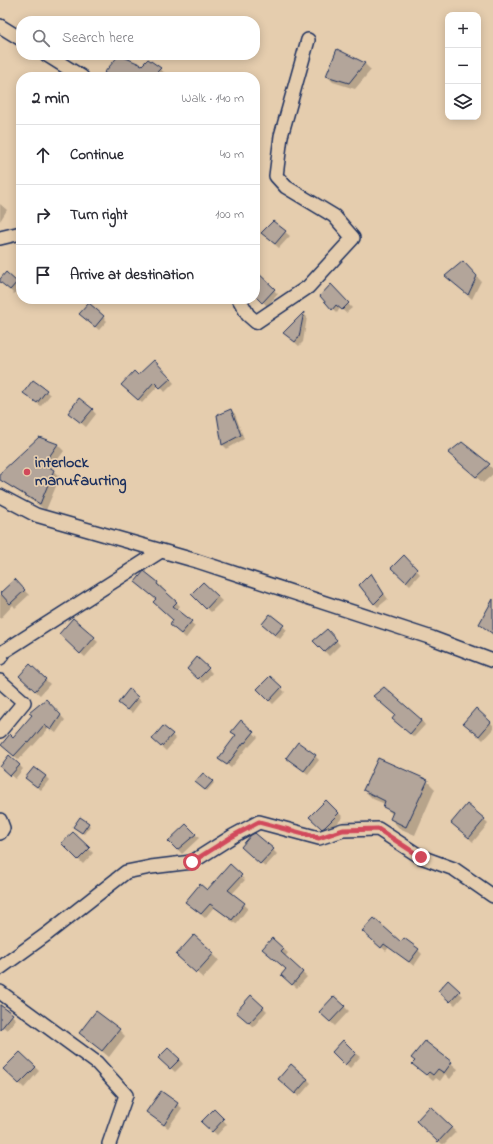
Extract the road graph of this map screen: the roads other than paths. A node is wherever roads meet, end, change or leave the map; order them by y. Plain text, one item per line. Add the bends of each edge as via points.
1 (0, 26) edge
2 (16, 36) edge
3 (308, 40) dead end
4 (55, 60) edge
5 (74, 72) edge
6 (16, 234) edge
7 (0, 238) edge
8 (242, 304) edge
9 (0, 496) edge
10 (161, 551) junction
11 (1, 653) edge
12 (493, 661) edge
13 (0, 681) edge
14 (0, 731) edge
15 (0, 820) edge
16 (0, 833) edge
17 (493, 896) edge
18 (0, 968) edge
19 (0, 992) edge
20 (109, 1144) edge

1 - 2 street
3 - 8 street via 281,136 276,176 286,187 334,216 353,238 308,287 256,322
4 - 5 street
6 - 7 street
9 - 10 street via 36,515
10 - 11 street
10 - 12 street via 432,638
13 - 14 street via 24,702
15 - 16 street via 3,828
17 - 18 street via 454,869 421,857 378,829 343,830 319,838 259,822 192,862 126,872
19 - 20 street via 97,1064 126,1095

